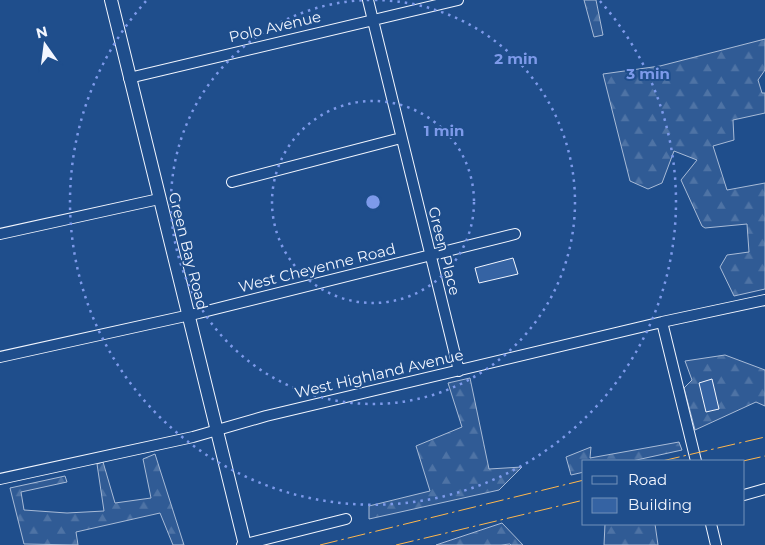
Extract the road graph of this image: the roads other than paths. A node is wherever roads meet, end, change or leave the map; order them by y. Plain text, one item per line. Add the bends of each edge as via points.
1 (110, 0) edge
2 (368, 0) edge
3 (458, 0) edge
4 (373, 20) junction
5 (129, 78) junction
6 (401, 138) junction
7 (232, 182) dead end
8 (159, 199) junction
9 (0, 234) edge
10 (515, 234) dead end
11 (429, 255) junction
12 (765, 300) edge
13 (187, 316) junction
14 (662, 322) junction
15 (0, 357) edge
16 (459, 371) junction
17 (216, 431) junction
18 (696, 460) edge
19 (0, 479) edge
20 (765, 489) edge
21 (745, 495) edge
22 (346, 519) dead end
23 (711, 525) edge
24 (244, 545) edge
25 (716, 545) edge

1 - 5 main road, Green Bay Road
2 - 4 street, Green Place
3 - 4 street, Polo Avenue
4 - 5 street, Polo Avenue
4 - 6 street, Green Place
5 - 8 main road, Green Bay Road
6 - 7 street
6 - 11 street, Green Place
8 - 9 street
8 - 13 main road, Green Bay Road
10 - 11 street, West Cheyenne Road
11 - 13 street, West Cheyenne Road
11 - 16 street, Green Place
12 - 14 street, West Highland Avenue
13 - 15 street, West Cheyenne Road
13 - 17 main road, Green Bay Road
14 - 16 street, West Highland Avenue
14 - 18 street
16 - 17 street, West Highland Avenue via 266,416
17 - 19 street, West Highland Avenue
17 - 24 main road, Green Bay Road
20 - 21 street
22 - 24 street
23 - 25 street

